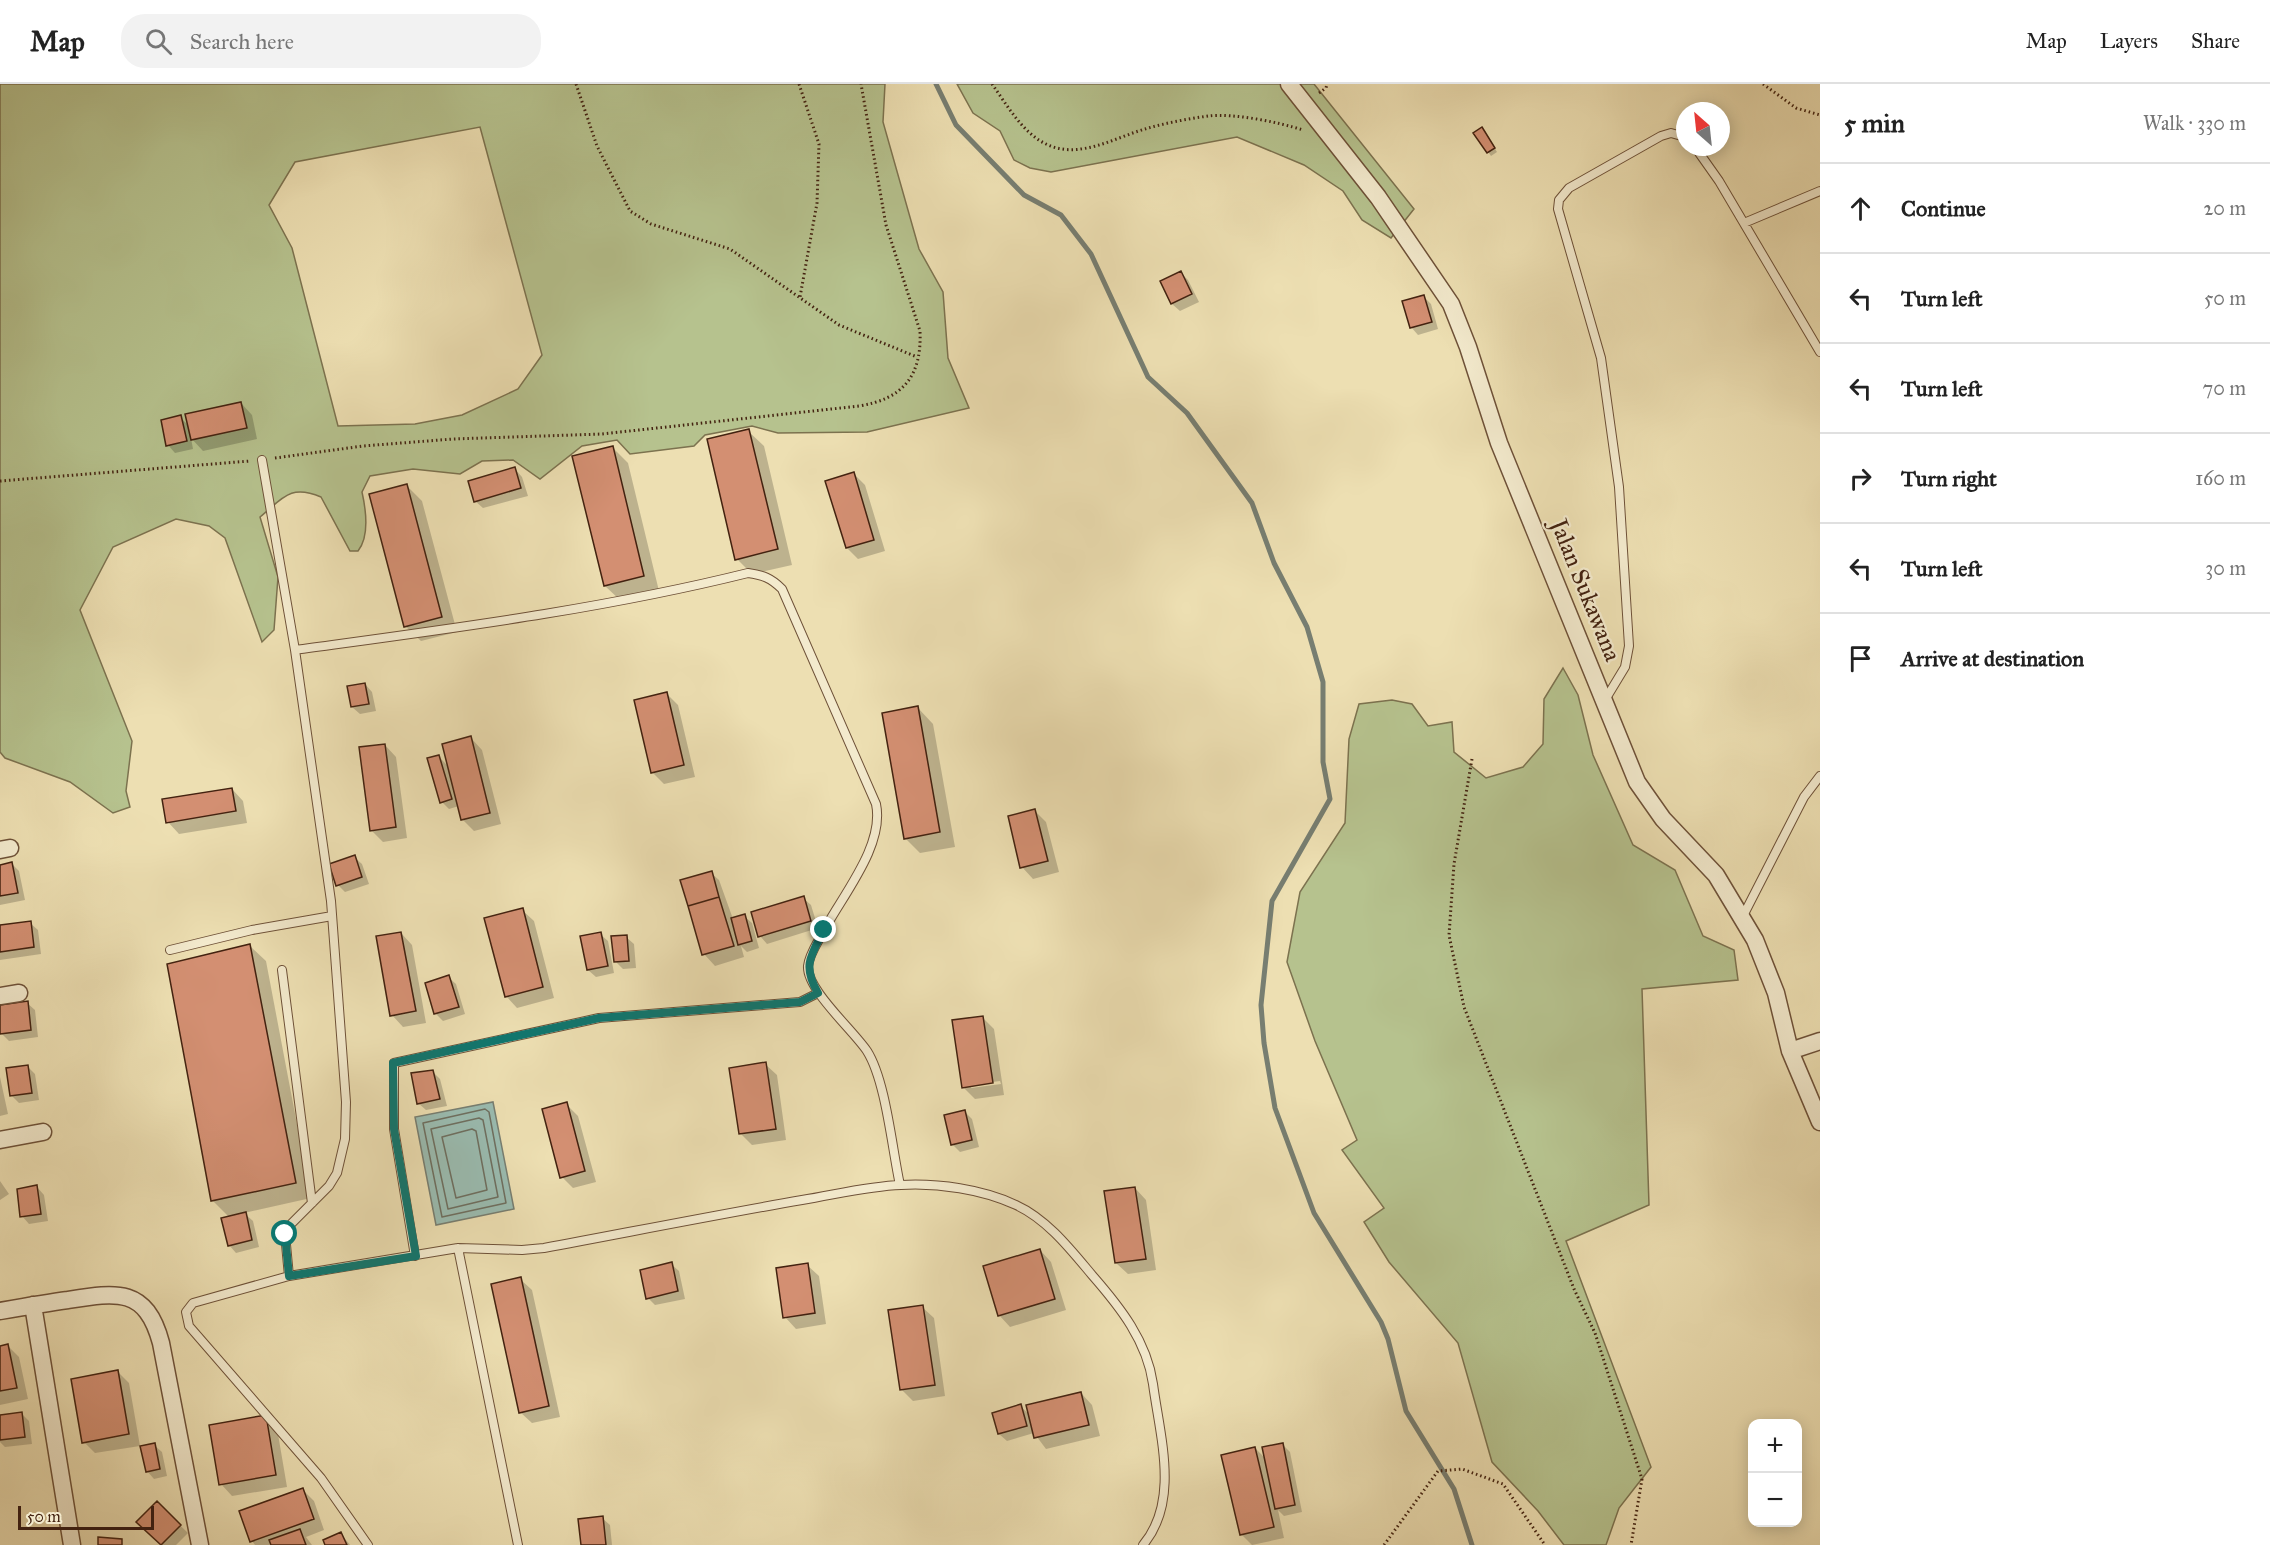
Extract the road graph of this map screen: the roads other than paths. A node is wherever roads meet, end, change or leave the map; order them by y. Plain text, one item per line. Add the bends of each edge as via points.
1 (1289, 84) edge
2 (1676, 134) edge
3 (1701, 156) edge
4 (1820, 191) edge
5 (1744, 223) junction
6 (1820, 352) edge
7 (262, 460) road end
8 (295, 650) junction
9 (1605, 701) junction
10 (1820, 776) edge
11 (332, 916) junction
12 (1742, 919) junction
13 (170, 950) dead end
14 (282, 970) dead end
15 (19, 993) dead end
16 (818, 993) junction
17 (0, 996) edge
18 (1820, 1041) edge
19 (1790, 1052) junction
20 (1820, 1122) edge
21 (42, 1132) dead end
22 (0, 1140) edge
23 (900, 1185) junction
24 (312, 1203) junction
25 (458, 1248) junction
26 (416, 1256) junction
27 (289, 1276) junction
28 (33, 1305) junction
29 (0, 1311) edge
30 (72, 1545) edge
31 (200, 1545) edge
32 (368, 1545) edge
33 (518, 1545) edge
34 (1143, 1545) edge

1 - 9 street, Jalan Sukawana via 1378,197 1451,304 1499,443
2 - 9 lane via 1661,136 1569,188 1559,200 1601,358 1623,532 1629,646 1620,677
3 - 5 lane
4 - 5 lane
5 - 6 lane
7 - 8 lane
8 - 11 lane
8 - 16 lane via 518,620 665,594 748,573 772,579 782,589 879,817 872,846 811,956 809,976
9 - 12 street, Jalan Sukawana via 1644,795 1707,863
10 - 12 lane via 1804,797
11 - 13 lane
11 - 24 lane via 346,1121 337,1173
12 - 19 street, Jalan Sukawana via 1766,962
14 - 24 lane
15 - 17 street
16 - 23 lane via 869,1054
16 - 26 lane via 800,1002 599,1018 393,1063 394,1129
18 - 19 street
19 - 20 street, Jalan Sukawana
21 - 22 street
23 - 25 lane via 533,1249
23 - 34 lane via 968,1191 1016,1205 1032,1214 1077,1258 1126,1316 1152,1378 1165,1481 1161,1516
24 - 27 lane via 285,1234
25 - 26 lane
25 - 33 lane
26 - 27 lane
27 - 32 lane via 193,1303 186,1319 321,1478
28 - 29 street
28 - 30 street
28 - 31 street via 109,1293 132,1299 150,1314 161,1343

